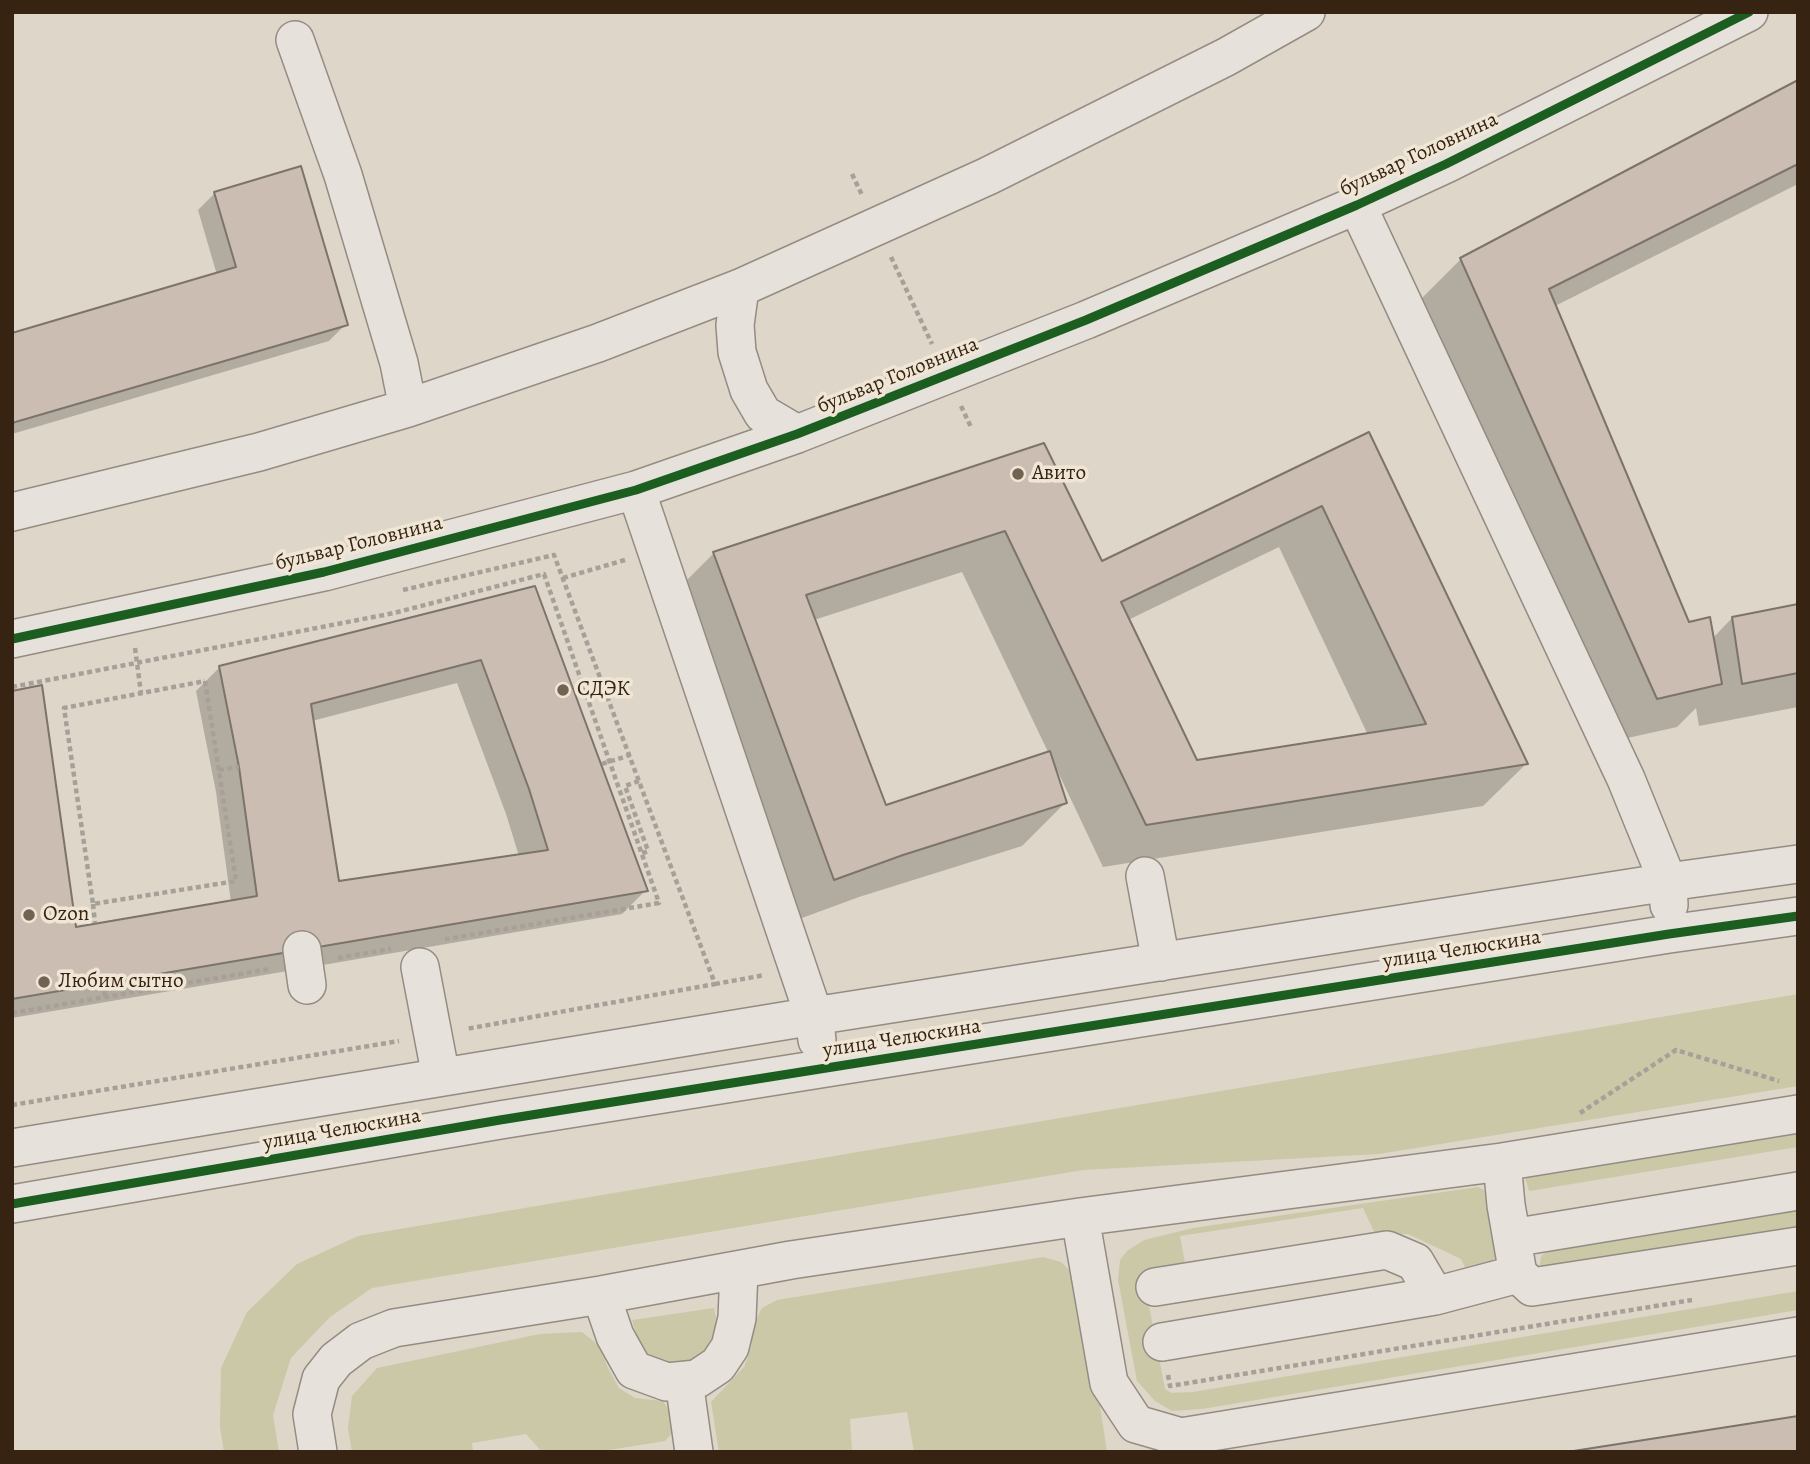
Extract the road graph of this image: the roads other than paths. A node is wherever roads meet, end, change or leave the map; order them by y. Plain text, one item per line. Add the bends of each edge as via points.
1 (1749, 12) edge
2 (1283, 18) edge
3 (295, 40) dead end
4 (1357, 205) junction
5 (740, 288) junction
6 (408, 408) junction
7 (797, 435) junction
8 (636, 490) junction
9 (12, 512) edge
10 (12, 639) edge
11 (1798, 864) edge
12 (1145, 876) dead end
13 (1668, 882) junction
14 (1798, 916) edge
15 (1669, 934) junction
16 (420, 951) road end
17 (1161, 962) junction
18 (814, 1016) junction
19 (820, 1069) junction
20 (441, 1077) junction
21 (1792, 1099) edge
22 (12, 1149) edge
23 (1502, 1162) junction
24 (1798, 1191) edge
25 (12, 1204) edge
26 (1080, 1217) junction
27 (1512, 1238) junction
28 (1798, 1246) edge
29 (739, 1271) junction
30 (1518, 1274) junction
31 (1155, 1287) dead end
32 (601, 1295) junction
33 (1435, 1296) junction
34 (1798, 1336) edge
35 (1162, 1342) road end
36 (684, 1381) junction
37 (318, 1452) edge
38 (694, 1452) edge

1 - 4 street, бульвар Головнина
2 - 5 street via 1226,57 988,176
3 - 6 street via 343,175 397,354
4 - 7 street, бульвар Головнина
4 - 13 street via 1626,779
5 - 6 street
5 - 7 street via 737,352 749,390 764,414
6 - 9 street via 259,452
7 - 8 street, бульвар Головнина
8 - 10 street, бульвар Головнина via 324,572
8 - 18 street
11 - 13 street, улица Челюскина
12 - 17 street
13 - 15 street
13 - 17 street, улица Челюскина
14 - 15 street, улица Челюскина
15 - 19 street, улица Челюскина
16 - 20 street
17 - 18 street, улица Челюскина
18 - 19 street
18 - 20 street, улица Челюскина
19 - 25 street, улица Челюскина
20 - 22 street, улица Челюскина
21 - 23 street
23 - 26 street
23 - 27 street
24 - 27 street
26 - 29 street
26 - 34 street via 1109,1383 1136,1424 1181,1437
27 - 30 street
28 - 30 street via 1532,1287
29 - 32 street
29 - 36 street via 737,1318 730,1347 718,1365 697,1379
30 - 33 street
31 - 33 street via 1387,1250 1415,1262
32 - 36 street via 615,1336 634,1370 667,1382
32 - 37 street via 394,1328 361,1341 335,1360 321,1379 312,1414
33 - 35 street
36 - 38 street

